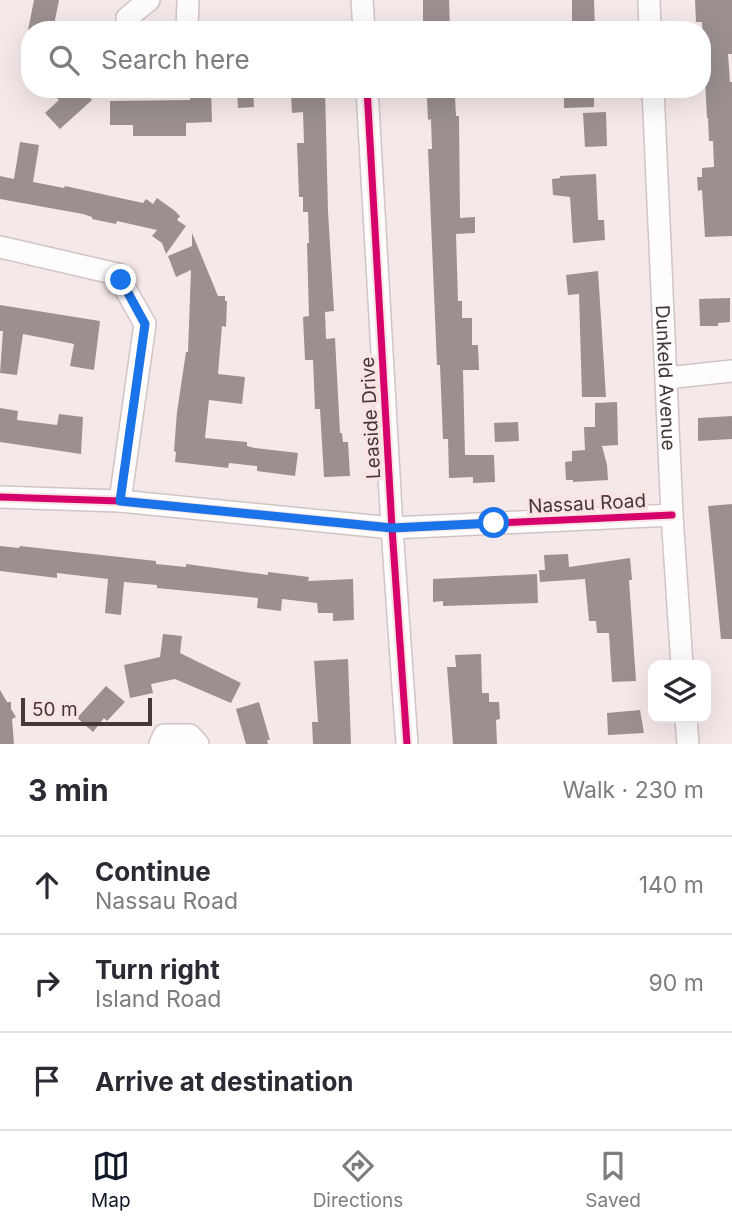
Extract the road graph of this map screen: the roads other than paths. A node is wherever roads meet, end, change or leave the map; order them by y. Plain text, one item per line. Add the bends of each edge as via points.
1 (149, 0) edge
2 (188, 0) edge
3 (362, 0) edge
4 (649, 0) edge
5 (127, 21) edge
6 (187, 21) edge
7 (363, 21) edge
8 (650, 21) edge
9 (368, 98) edge
10 (653, 98) edge
11 (0, 247) edge
12 (732, 371) edge
13 (667, 378) junction
14 (0, 497) edge
15 (120, 501) junction
16 (672, 515) junction
17 (392, 528) junction
18 (682, 660) edge
19 (686, 723) edge
20 (160, 744) edge
21 (198, 744) edge
22 (407, 744) edge
23 (688, 744) edge

1 - 5 street
2 - 6 street
3 - 7 street
4 - 8 street
9 - 17 street, Leaside Drive
10 - 13 street, Dunkeld Avenue
11 - 15 street via 117,274 145,324
12 - 13 street
13 - 16 street, Dunkeld Avenue
14 - 15 street, Nassau Road
15 - 17 street, Nassau Road
16 - 17 street, Nassau Road
16 - 18 street, Dunkeld Avenue
17 - 22 street, Leaside Drive
19 - 23 street
20 - 21 street via 164,736 190,736

